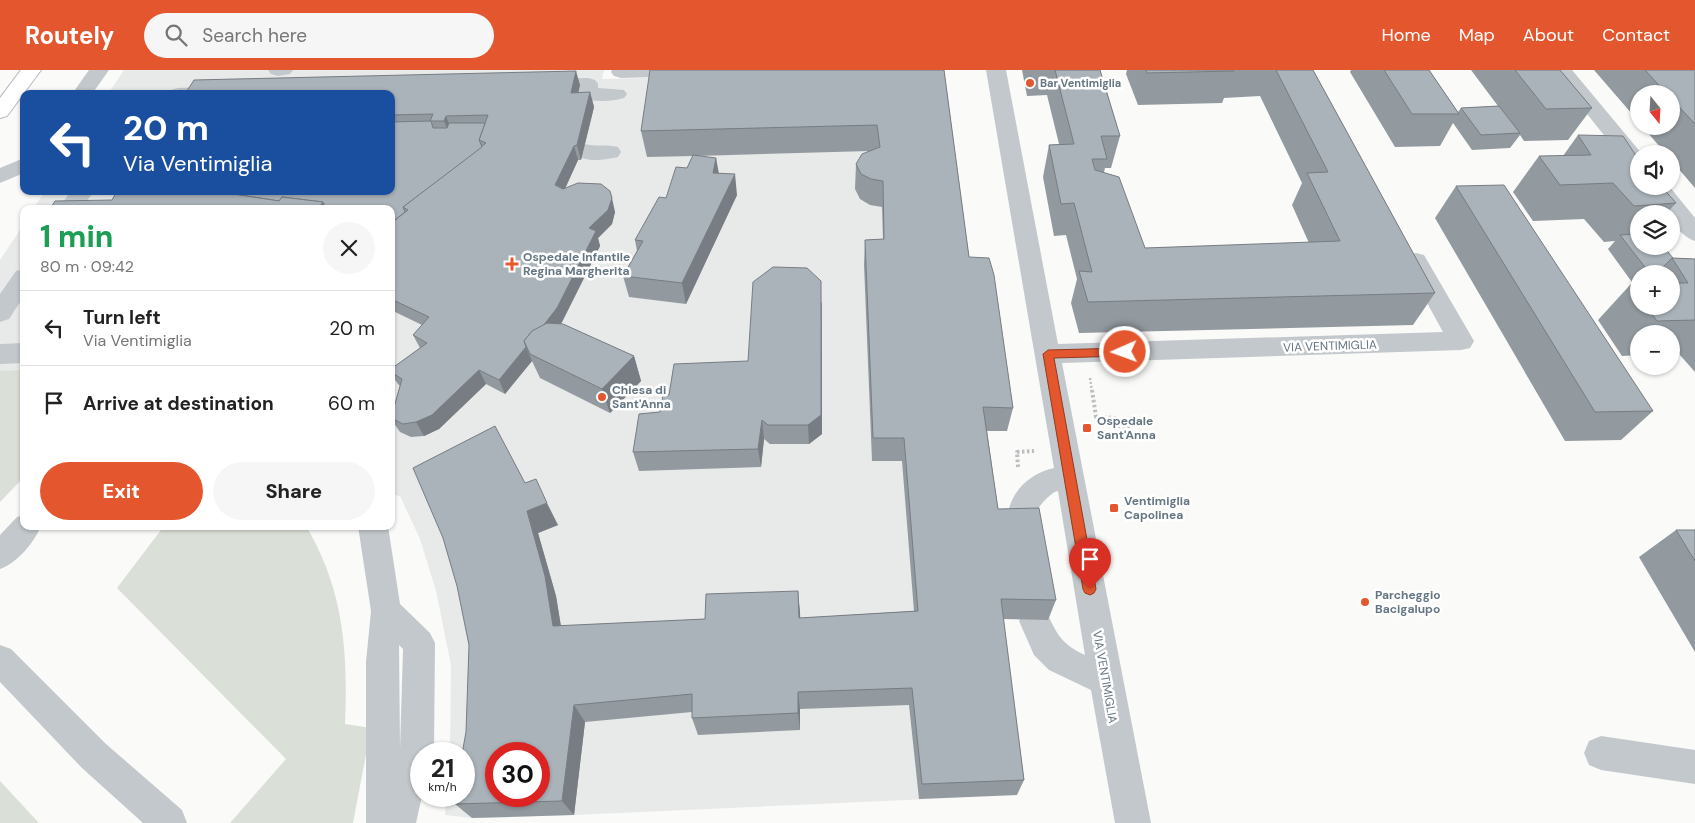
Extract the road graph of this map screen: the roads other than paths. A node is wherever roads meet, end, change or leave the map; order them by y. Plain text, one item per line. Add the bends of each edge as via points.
1 (31, 70) edge
2 (98, 70) edge
3 (278, 70) edge
4 (283, 70) edge
5 (693, 70) edge
6 (996, 70) edge
7 (1562, 70) edge
8 (621, 71) edge
9 (523, 86) edge
10 (85, 90) edge
11 (588, 107) edge
12 (0, 112) edge
13 (584, 151) dead end
14 (610, 152) dead end
15 (1630, 153) edge
16 (20, 167) edge
17 (0, 176) edge
18 (80, 195) edge
19 (1664, 195) edge
20 (72, 205) edge
21 (1695, 233) edge
22 (1408, 246) edge
23 (20, 283) edge
24 (20, 312) edge
25 (0, 313) edge
26 (20, 353) edge
27 (0, 354) edge
28 (1048, 354) junction
29 (1070, 477) junction
30 (23, 530) edge
31 (374, 530) edge
32 (1022, 530) edge
33 (0, 556) edge
34 (386, 611) junction
35 (1035, 621) edge
36 (0, 660) edge
37 (1106, 681) junction
38 (1602, 753) dead end
39 (1695, 766) edge
40 (170, 823) edge
41 (384, 823) edge
42 (398, 823) edge
43 (1133, 823) edge

1 - 12 main road
2 - 10 street
3 - 4 street
5 - 8 street
6 - 28 street, VIA VENTIMIGLIA
7 - 15 street
9 - 11 street via 588,84 587,94 616,97
13 - 14 street
16 - 17 street
18 - 20 street
19 - 21 street
22 - 28 street, VIA VENTIMIGLIA via 1461,342
23 - 25 street
24 - 25 street
26 - 27 street
28 - 29 street, VIA VENTIMIGLIA
29 - 32 street via 1047,481 1030,496 1021,510
29 - 37 street, VIA VENTIMIGLIA
30 - 33 street
31 - 34 street
34 - 41 street via 382,662
34 - 42 street via 419,643 417,749
35 - 37 street via 1045,646 1060,659
36 - 40 street via 94,756
37 - 43 street, VIA VENTIMIGLIA
38 - 39 street

